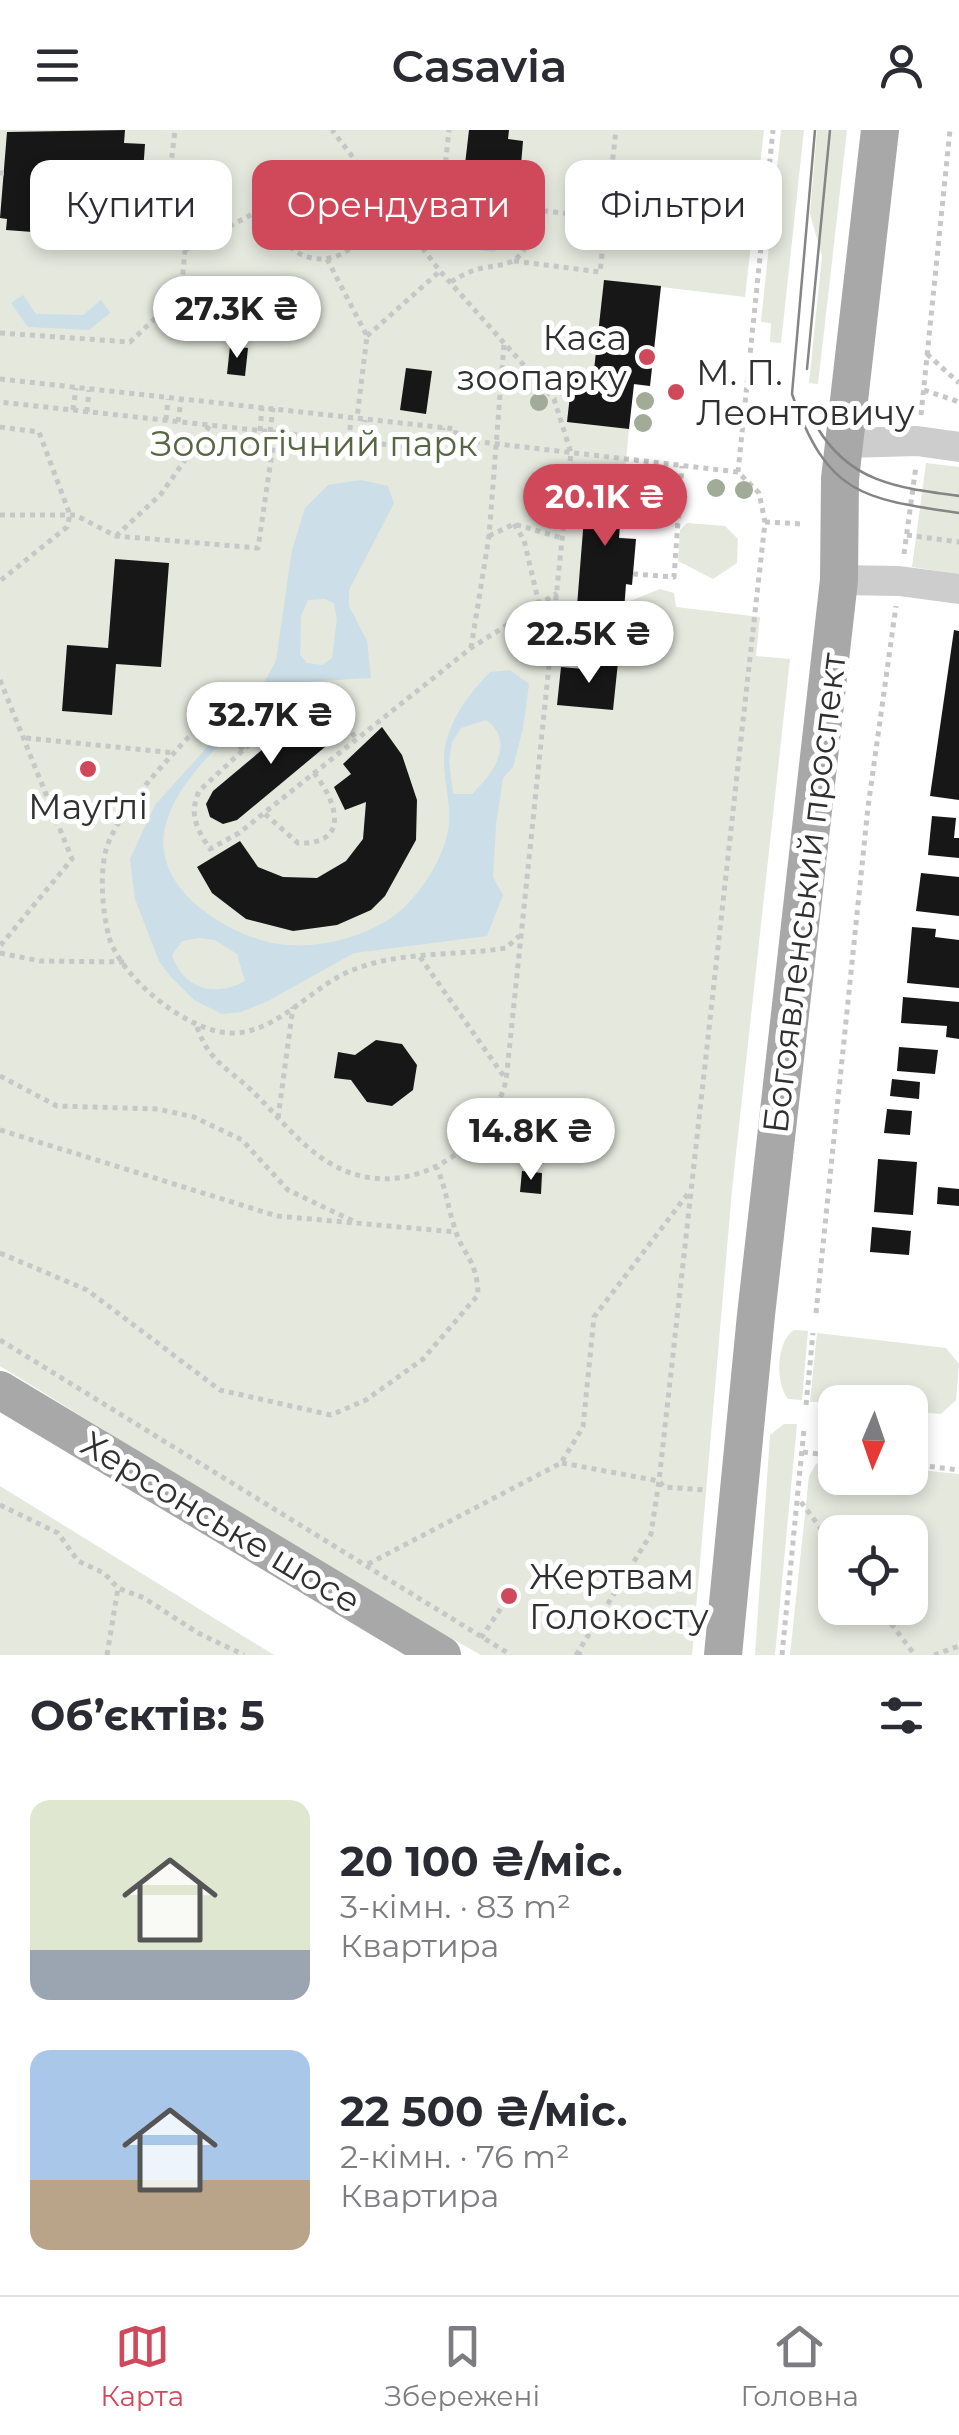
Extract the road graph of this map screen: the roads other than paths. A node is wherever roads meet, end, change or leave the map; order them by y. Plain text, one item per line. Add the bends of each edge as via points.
1 (880, 130) edge
2 (844, 443) junction
3 (959, 447) edge
4 (840, 580) junction
5 (959, 589) edge
6 (0, 1390) edge
7 (442, 1655) edge
8 (723, 1655) edge

1 - 2 main road, Богоявленський проспект
2 - 3 street
2 - 4 main road, Богоявленський проспект
4 - 5 street
4 - 8 main road, Богоявленський проспект
6 - 7 main road, Херсонське шосе

